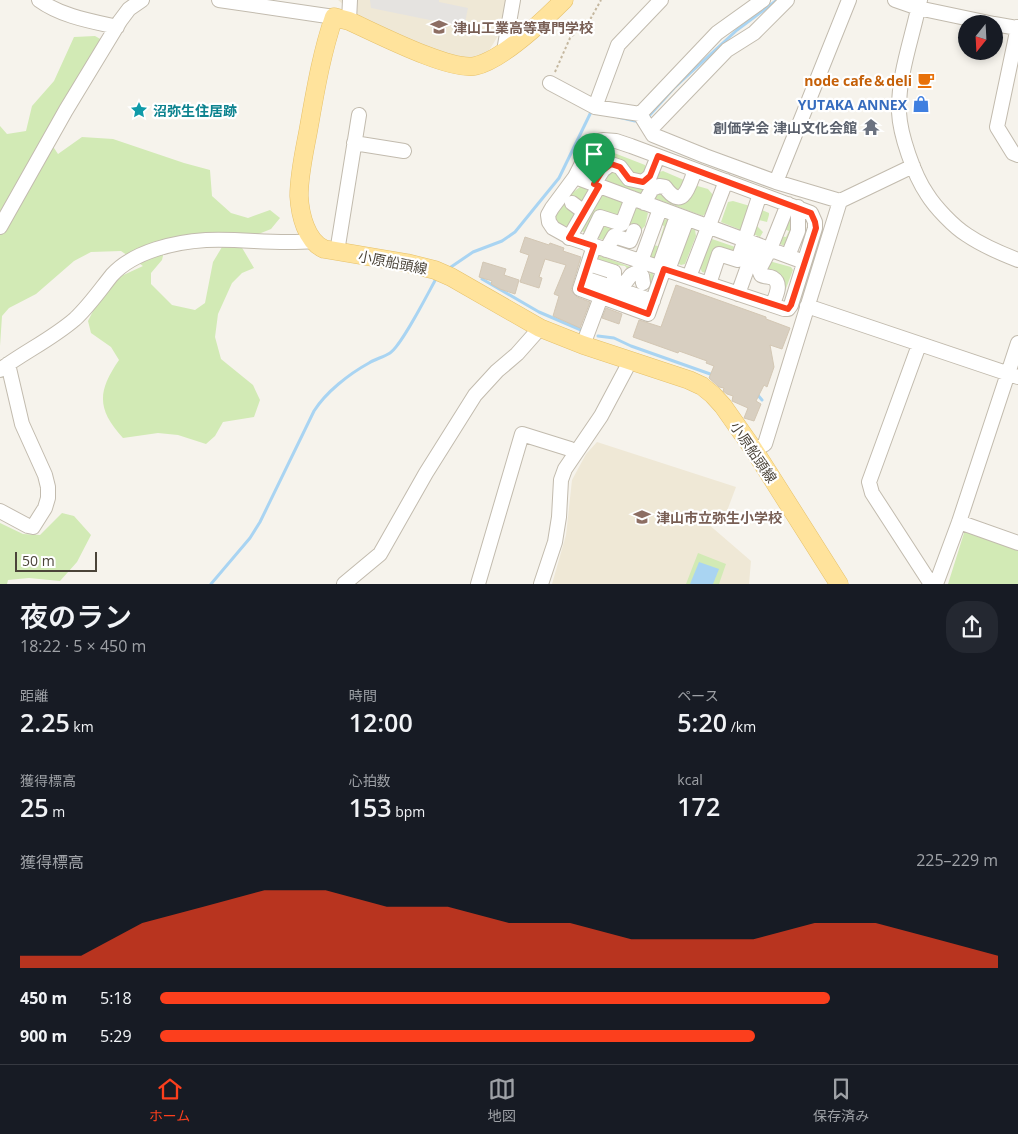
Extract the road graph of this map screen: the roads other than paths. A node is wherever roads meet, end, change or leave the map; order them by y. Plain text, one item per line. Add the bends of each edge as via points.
1 (39, 0) edge
2 (142, 0) edge
3 (219, 0) edge
4 (350, 0) edge
5 (513, 0) edge
6 (564, 0) edge
7 (661, 0) edge
8 (763, 0) edge
9 (787, 0) edge
10 (849, 0) edge
11 (895, 0) edge
12 (919, 4) edge
13 (960, 15) edge
14 (341, 19) junction
15 (1003, 26) edge
16 (117, 27) junction
17 (1018, 28) edge
18 (504, 51) junction
19 (550, 83) road end
20 (595, 107) junction
21 (640, 114) junction
22 (359, 115) dead end
23 (650, 130) junction
24 (354, 143) junction
25 (404, 151) dead end
26 (1018, 155) edge
27 (658, 156) junction
28 (913, 166) junction
29 (695, 170) junction
30 (575, 177) junction
31 (726, 181) junction
32 (776, 182) junction
33 (597, 185) junction
34 (760, 194) junction
35 (638, 201) junction
36 (840, 202) junction
37 (572, 203) dead end
38 (788, 204) junction
39 (660, 209) junction
40 (584, 212) junction
41 (682, 217) junction
42 (709, 227) junction
43 (0, 228) edge
44 (650, 237) junction
45 (569, 238) junction
46 (312, 242) junction
47 (758, 245) junction
48 (596, 246) junction
49 (337, 252) junction
50 (788, 256) junction
51 (1018, 260) edge
52 (641, 261) junction
53 (804, 262) junction
54 (588, 264) junction
55 (664, 269) junction
56 (689, 277) junction
57 (584, 278) junction
58 (709, 284) junction
59 (738, 294) junction
60 (655, 295) junction
61 (601, 297) junction
62 (772, 305) junction
63 (807, 306) junction
64 (540, 328) junction
65 (1018, 343) edge
66 (919, 344) junction
67 (583, 345) junction
68 (628, 360) junction
69 (4, 367) edge
70 (1013, 375) edge
71 (754, 450) junction
72 (575, 452) junction
73 (0, 510) edge
74 (959, 522) junction
75 (1018, 543) edge
76 (344, 584) edge
77 (478, 584) edge
78 (541, 584) edge
79 (839, 584) edge
80 (930, 584) edge
81 (936, 584) edge

1 - 16 street via 67,14
2 - 16 street via 129,9
3 - 14 street
4 - 14 street
5 - 18 street
6 - 18 main road via 541,23
7 - 20 street via 618,45
8 - 21 street via 716,33
9 - 23 street via 754,33 727,50
10 - 32 street
11 - 12 street
12 - 13 street
12 - 28 street via 901,83 899,112
14 - 18 main road via 457,66 479,65
14 - 46 main road via 320,63 300,181 300,209
15 - 17 street
16 - 43 street
17 - 26 street via 997,127 1013,153
19 - 20 street
20 - 21 street
21 - 23 street
22 - 24 street
23 - 32 street via 653,135
24 - 25 street
24 - 49 street
27 - 29 street
27 - 30 street via 616,141 593,142
27 - 33 street via 650,176 643,182 629,179 620,167 611,164 603,170
28 - 36 street
28 - 51 street via 927,194 965,234
29 - 31 street
29 - 35 street via 682,196 675,197 665,187 658,186
30 - 33 street
30 - 45 street via 548,215 552,228
31 - 34 street
31 - 42 street
32 - 36 street
33 - 35 street
33 - 40 street
34 - 38 street
34 - 47 street
35 - 39 street
35 - 48 street via 622,224 600,216
36 - 63 street
37 - 40 street
38 - 47 street
38 - 47 street via 782,232
38 - 50 street via 798,231
38 - 53 street via 811,213 815,222 816,228
39 - 41 street
39 - 44 street
40 - 45 street
41 - 42 street
41 - 55 street
42 - 47 street
42 - 56 street
44 - 48 street via 632,230 630,241 614,236
44 - 52 street
45 - 48 street
46 - 49 main road, 小原船頭線
46 - 69 street via 205,240 143,254 114,274 76,318
47 - 50 street
47 - 58 street via 738,260 720,254
47 - 59 street
47 - 62 street via 763,261 759,273 777,282
48 - 52 street
48 - 54 street
49 - 64 main road, 小原船頭線 via 435,270
50 - 53 street
52 - 55 street
53 - 62 street via 788,309
54 - 57 street
54 - 60 street via 614,272 623,268 628,271 628,278 633,273 640,274 643,283
55 - 56 street
55 - 60 street
56 - 58 street
57 - 60 street
57 - 61 street via 580,289
58 - 59 street
59 - 62 street
60 - 61 street via 648,314
61 - 67 street
63 - 66 street
63 - 71 street via 765,444
64 - 67 main road, 小原船頭線
64 - 76 street via 475,395 380,554
65 - 70 street
66 - 70 street
66 - 80 street via 869,482 872,493
67 - 68 main road, 小原船頭線
68 - 71 main road, 小原船頭線 via 702,386 714,395
68 - 72 street via 601,416
69 - 73 street via 22,424 45,475 48,498 33,527
70 - 74 street
71 - 79 main road, 小原船頭線
72 - 77 street via 522,434
72 - 78 street via 561,480 559,517
74 - 75 street
74 - 81 street

